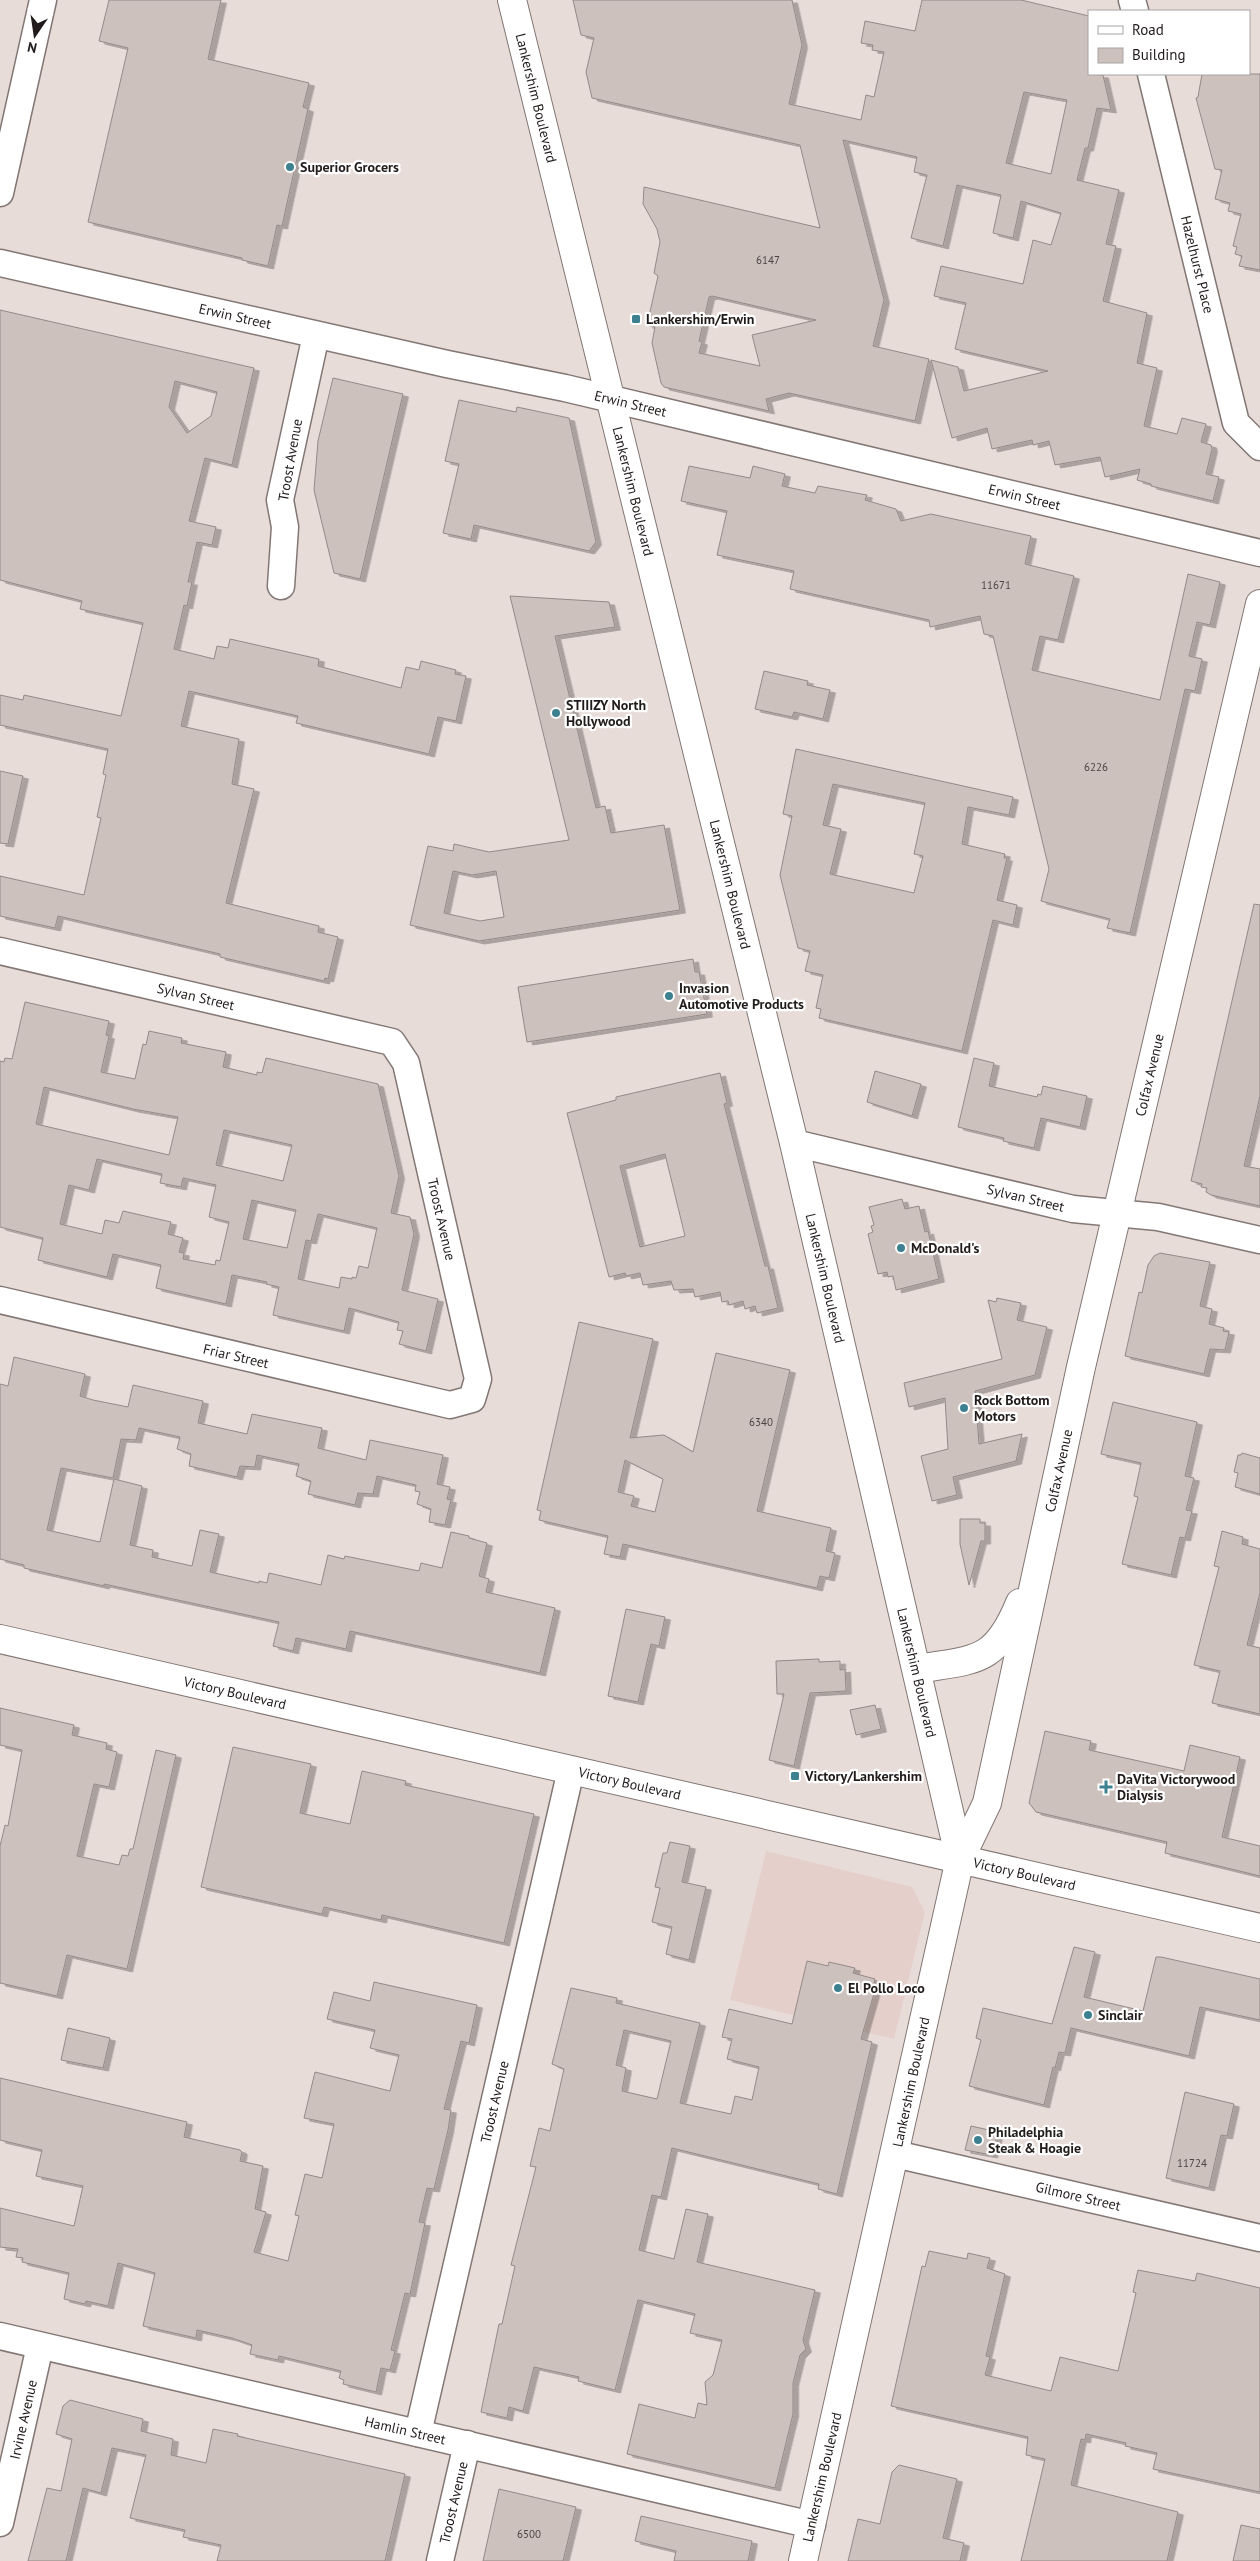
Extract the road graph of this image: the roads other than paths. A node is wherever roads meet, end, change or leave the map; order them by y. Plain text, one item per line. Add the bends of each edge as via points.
1 (43, 0) edge
2 (512, 0) edge
3 (1151, 75) edge
4 (0, 193) edge
5 (0, 263) edge
6 (316, 335) junction
7 (610, 400) junction
8 (1260, 447) edge
9 (1260, 553) edge
10 (281, 586) dead end
11 (1260, 604) edge
12 (0, 951) edge
13 (392, 1042) joint
14 (794, 1143) junction
15 (1117, 1213) junction
16 (1260, 1240) edge
17 (0, 1300) edge
18 (472, 1399) joint
19 (1042, 1548) junction
20 (0, 1639) edge
21 (917, 1669) junction
22 (571, 1770) junction
23 (960, 1859) junction
24 (1260, 1928) edge
25 (895, 2154) junction
26 (1260, 2238) edge
27 (0, 2336) edge
28 (40, 2346) junction
29 (418, 2433) junction
30 (467, 2444) junction
31 (0, 2523) edge
32 (812, 2525) junction
33 (440, 2561) edge
34 (803, 2561) edge

1 - 4 street
2 - 7 main road, Lankershim Boulevard
3 - 8 street, Hazelhurst Place via 1236,423
5 - 6 street, Erwin Street
6 - 7 street, Erwin Street
6 - 10 street, Troost Avenue via 280,500 285,527
7 - 9 street, Erwin Street
7 - 14 main road, Lankershim Boulevard
11 - 15 main road, Colfax Avenue
12 - 13 street, Sylvan Street
13 - 18 street, Troost Avenue via 406,1063 478,1379
14 - 15 street, Sylvan Street via 1073,1209
14 - 21 main road, Lankershim Boulevard
15 - 16 street, Sylvan Street via 1158,1217
15 - 19 main road, Colfax Avenue
17 - 18 street, Friar Street via 450,1405
19 - 21 main road, Colfax Avenue via 1002,1640 988,1653 970,1660
19 - 23 main road, Colfax Avenue via 987,1803
20 - 22 main road, Victory Boulevard
21 - 23 main road, Lankershim Boulevard
22 - 23 main road, Victory Boulevard
22 - 29 street, Troost Avenue
23 - 24 main road, Victory Boulevard
23 - 25 main road, Lankershim Boulevard
25 - 26 street, Gilmore Street
25 - 32 main road, Lankershim Boulevard
27 - 28 street, Hamlin Street
28 - 29 street, Hamlin Street
28 - 31 street, Irvine Avenue
29 - 30 street, Hamlin Street
30 - 32 street, Hamlin Street
30 - 33 street, Troost Avenue
32 - 34 main road, Lankershim Boulevard

